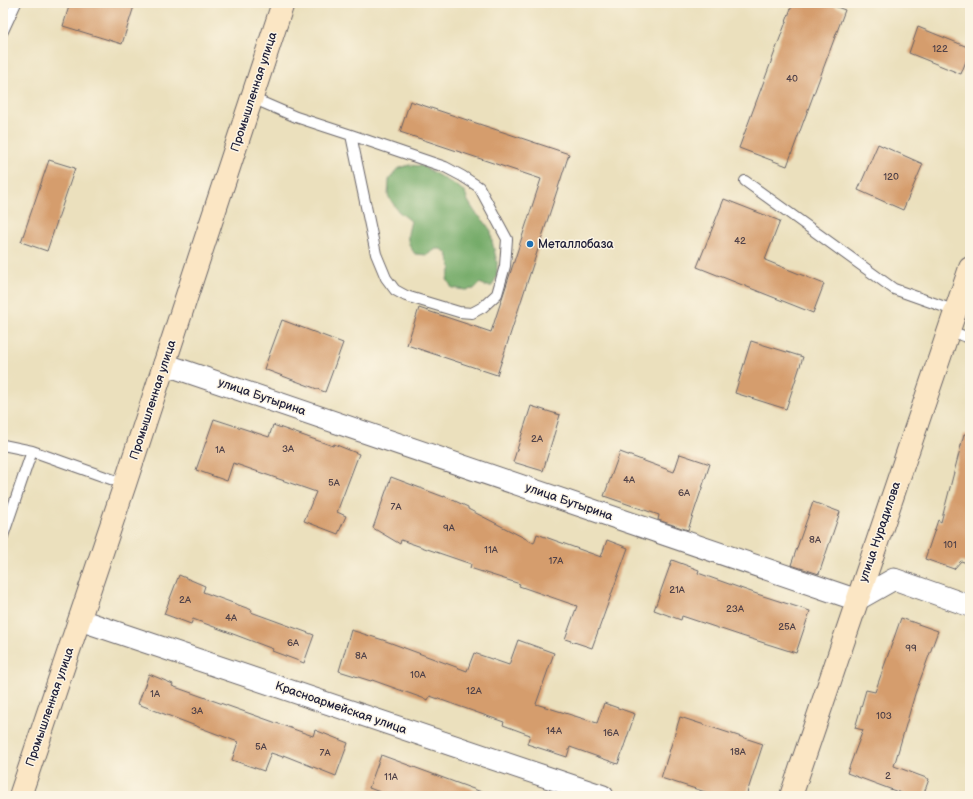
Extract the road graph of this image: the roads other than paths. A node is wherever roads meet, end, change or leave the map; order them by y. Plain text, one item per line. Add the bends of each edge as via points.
1 (16, 3) edge
2 (283, 3) edge
3 (3, 31) edge
4 (252, 98) junction
5 (351, 135) junction
6 (744, 181) dead end
7 (970, 268) edge
8 (952, 321) junction
9 (970, 338) edge
10 (164, 364) junction
11 (3, 445) edge
12 (32, 451) junction
13 (125, 484) junction
14 (3, 536) edge
15 (857, 600) junction
16 (970, 606) edge
17 (80, 620) junction
18 (20, 796) edge
19 (603, 796) edge
20 (791, 796) edge

1 - 3 lane
2 - 4 street, Промышленная улица
4 - 5 lane via 296,117
4 - 10 street, Промышленная улица
5 - 5 lane via 445,167 478,187 507,239 505,266 497,294 483,308 472,313 459,312 406,296 395,290 386,278 376,254
6 - 8 lane via 894,289
7 - 8 street, улица Нурадилова
8 - 9 lane
8 - 15 street, улица Нурадилова
10 - 13 street, Промышленная улица
10 - 15 street, улица Бутырина
11 - 12 lane
12 - 13 lane
12 - 14 lane
13 - 17 street, Промышленная улица
15 - 16 street via 894,579
15 - 20 street, улица Нурадилова
17 - 18 street, Промышленная улица
17 - 19 street, Красноармейская улица

